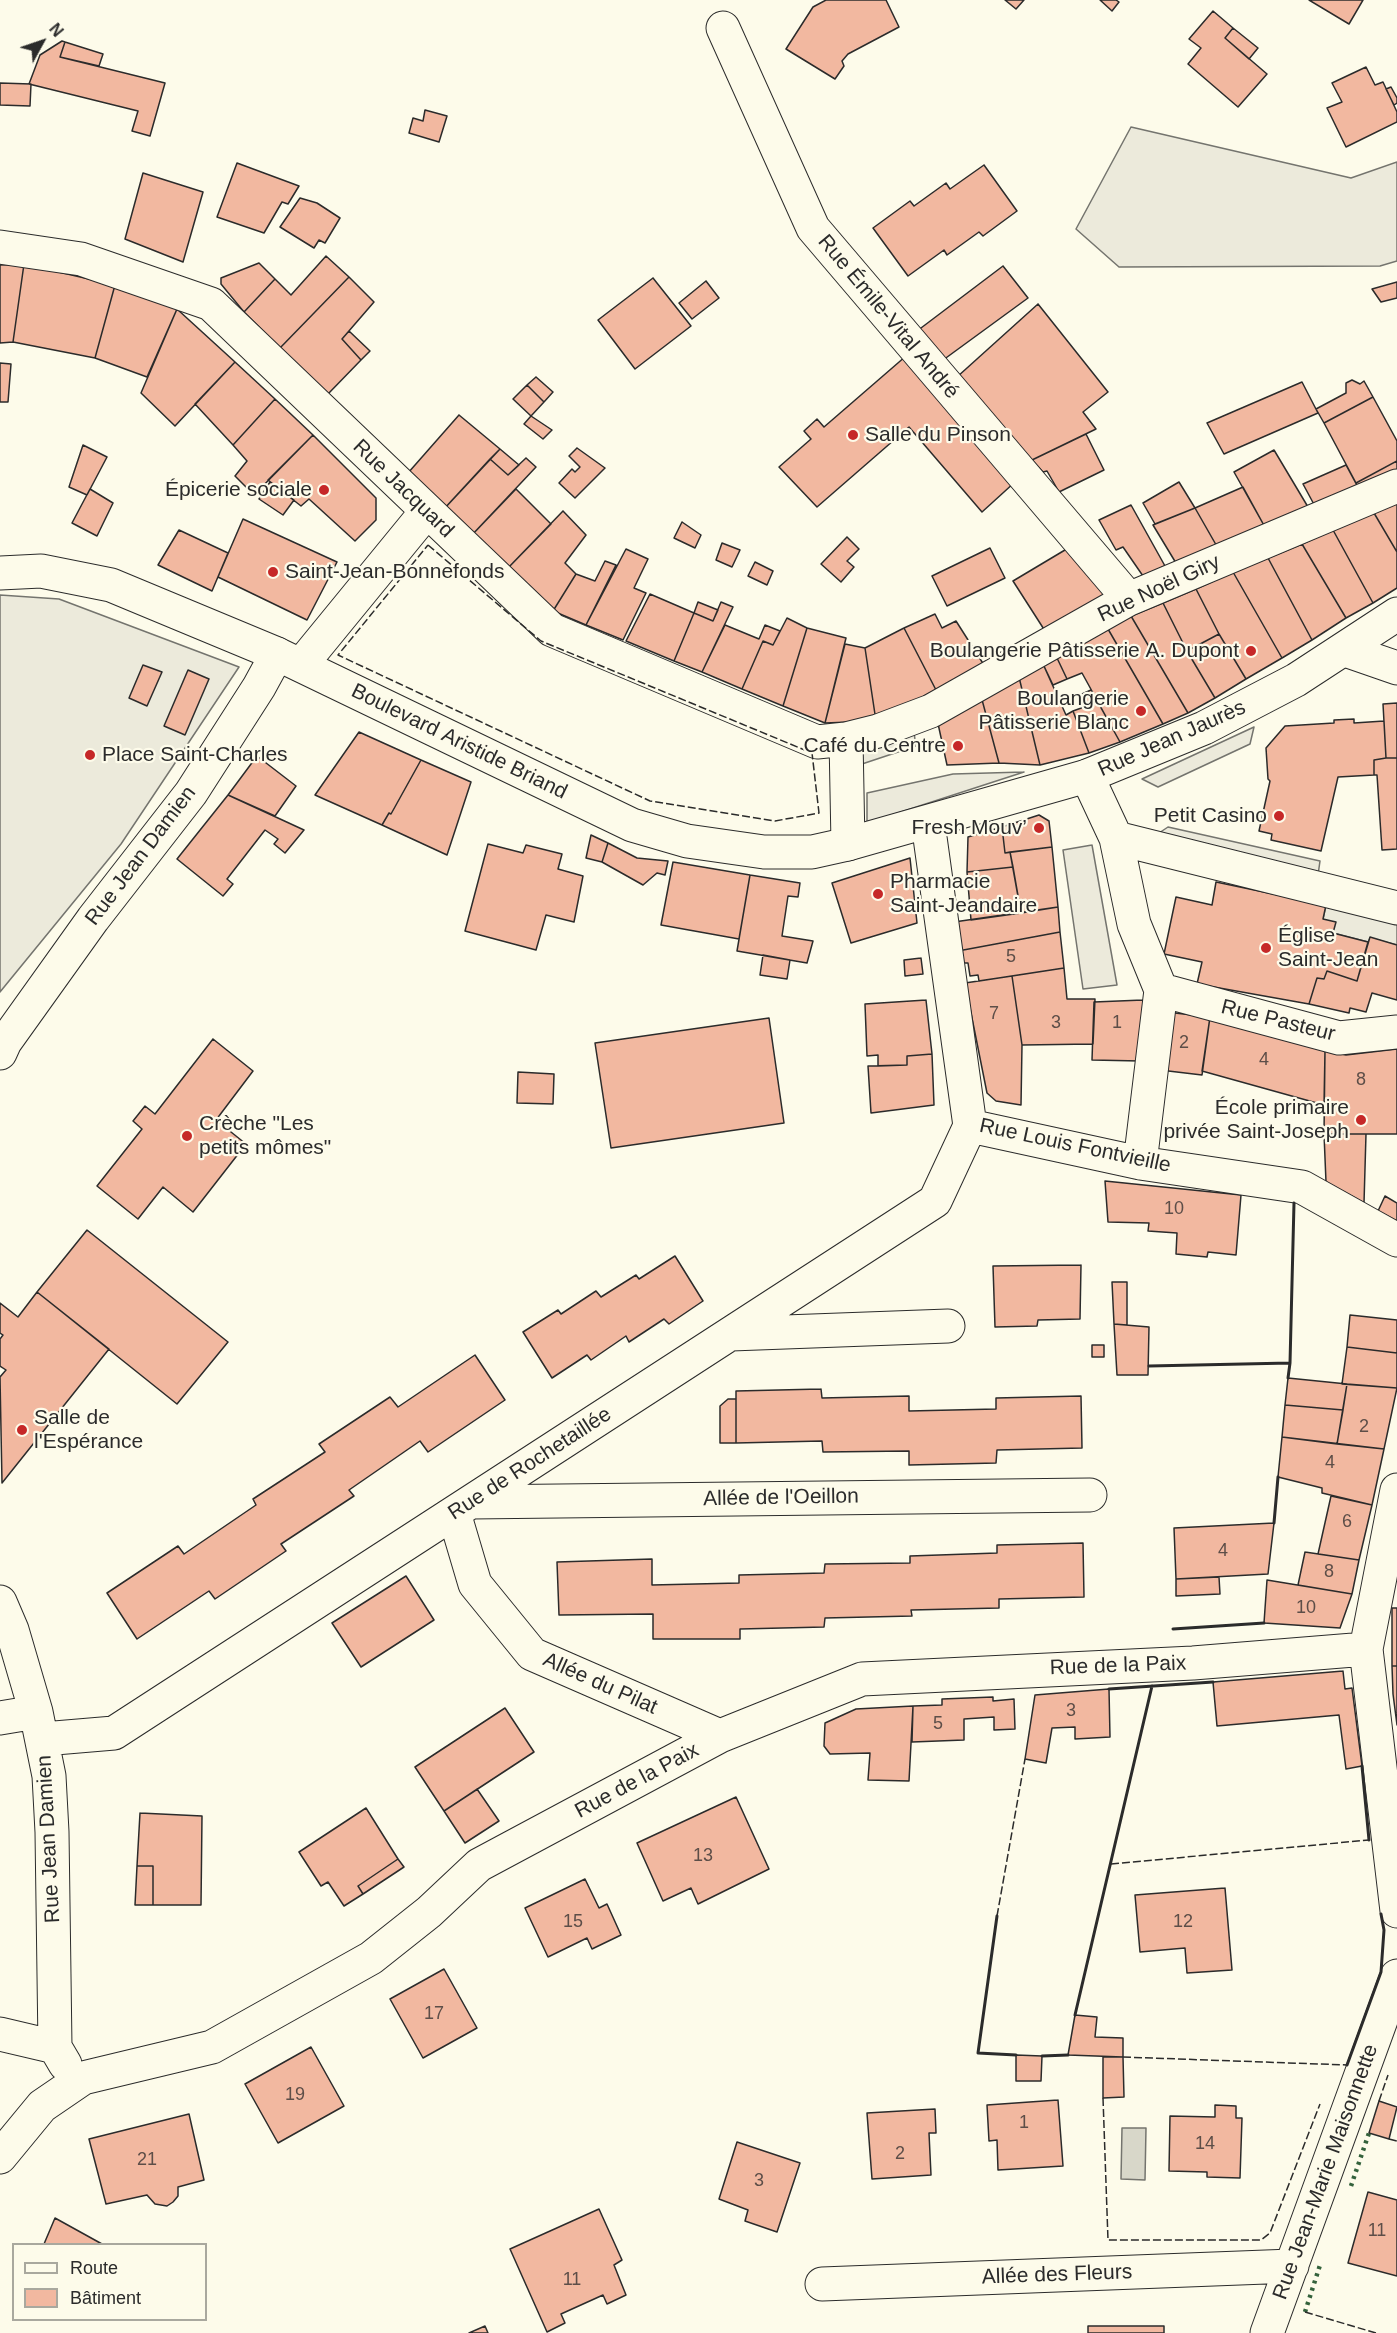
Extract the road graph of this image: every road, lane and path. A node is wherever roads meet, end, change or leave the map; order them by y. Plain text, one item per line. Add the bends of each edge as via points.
1 (723, 28) dead end
2 (0, 248) edge
3 (1397, 486) edge
4 (427, 511) junction
5 (0, 573) edge
6 (1129, 599) junction
7 (1397, 614) edge
8 (1344, 650) junction
9 (289, 660) junction
10 (1397, 668) edge
11 (931, 711) joint
12 (846, 739) junction
13 (1087, 776) junction
14 (928, 823) junction
15 (1116, 838) junction
16 (848, 844) junction
17 (1397, 908) edge
18 (1161, 990) junction
19 (1397, 1032) edge
20 (0, 1053) edge
21 (970, 1126) junction
22 (1140, 1163) junction
23 (1397, 1240) edge
24 (948, 1326) dead end
25 (730, 1334) junction
26 (1397, 1491) edge
27 (1090, 1495) dead end
28 (462, 1508) junction
29 (0, 1602) edge
30 (1366, 1649) junction
31 (0, 1718) edge
32 (39, 1725) junction
33 (720, 1736) junction
34 (1397, 1911) edge
35 (1397, 1976) edge
36 (0, 2034) edge
37 (55, 2047) junction
38 (83, 2078) junction
39 (0, 2157) edge
40 (1292, 2266) junction
41 (822, 2284) dead end
42 (1267, 2333) edge

1 - 6 street, Rue Émile-Vital André via 813,228
2 - 4 street, Rue Jacquard via 81,259 211,304
3 - 6 street, Rue Noël Giry
4 - 9 street, Rue Jean Damien
4 - 12 street, Rue Jacquard via 552,630 817,742
5 - 9 street, Boulevard Aristide Briand via 41,571 111,585
6 - 11 street, Rue Noël Giry
7 - 8 street, Rue Jean Jaurès
8 - 10 street
8 - 13 street, Rue Jean Jaurès via 1204,728
9 - 16 street, Boulevard Aristide Briand via 632,825 687,841 764,852 812,852
9 - 20 street, Rue Jean Damien via 259,687 191,793 93,919
11 - 12 street, Rue Jacquard
12 - 16 street
13 - 14 street, Rue Jean Jaurès
13 - 15 street
14 - 16 street, Boulevard Aristide Briand
14 - 21 street, Rue Louis Fontvieille
15 - 17 street
15 - 18 street via 1134,924
18 - 19 street, Rue Pasteur via 1339,1038
18 - 22 street
21 - 22 street, Rue Louis Fontvieille
21 - 25 street, Rue de Rochetaillée via 935,1201
22 - 23 street, Rue Louis Fontvieille via 1302,1186
24 - 25 street
25 - 28 street, Rue de Rochetaillée
26 - 30 street
27 - 28 street, Allée de l'Oeillon
28 - 32 street, Rue de Rochetaillée via 114,1733
28 - 33 street, Allée du Pilat via 475,1584 532,1654
29 - 32 street, Rue Jean Damien
30 - 33 street, Rue de la Paix via 1194,1663 862,1679
30 - 34 street
31 - 32 street, Rue de Rochetaillée
32 - 37 street, Rue Jean Damien via 49,1776 52,1832
33 - 38 street, Rue de la Paix via 479,1865 371,1958 212,2047
35 - 40 street, Rue Jean-Marie Maisonnette
36 - 37 street
37 - 38 street via 65,2064
38 - 39 street, Rue de la Paix via 42,2106
40 - 41 street, Allée des Fleurs
40 - 42 street, Rue Jean-Marie Maisonnette

